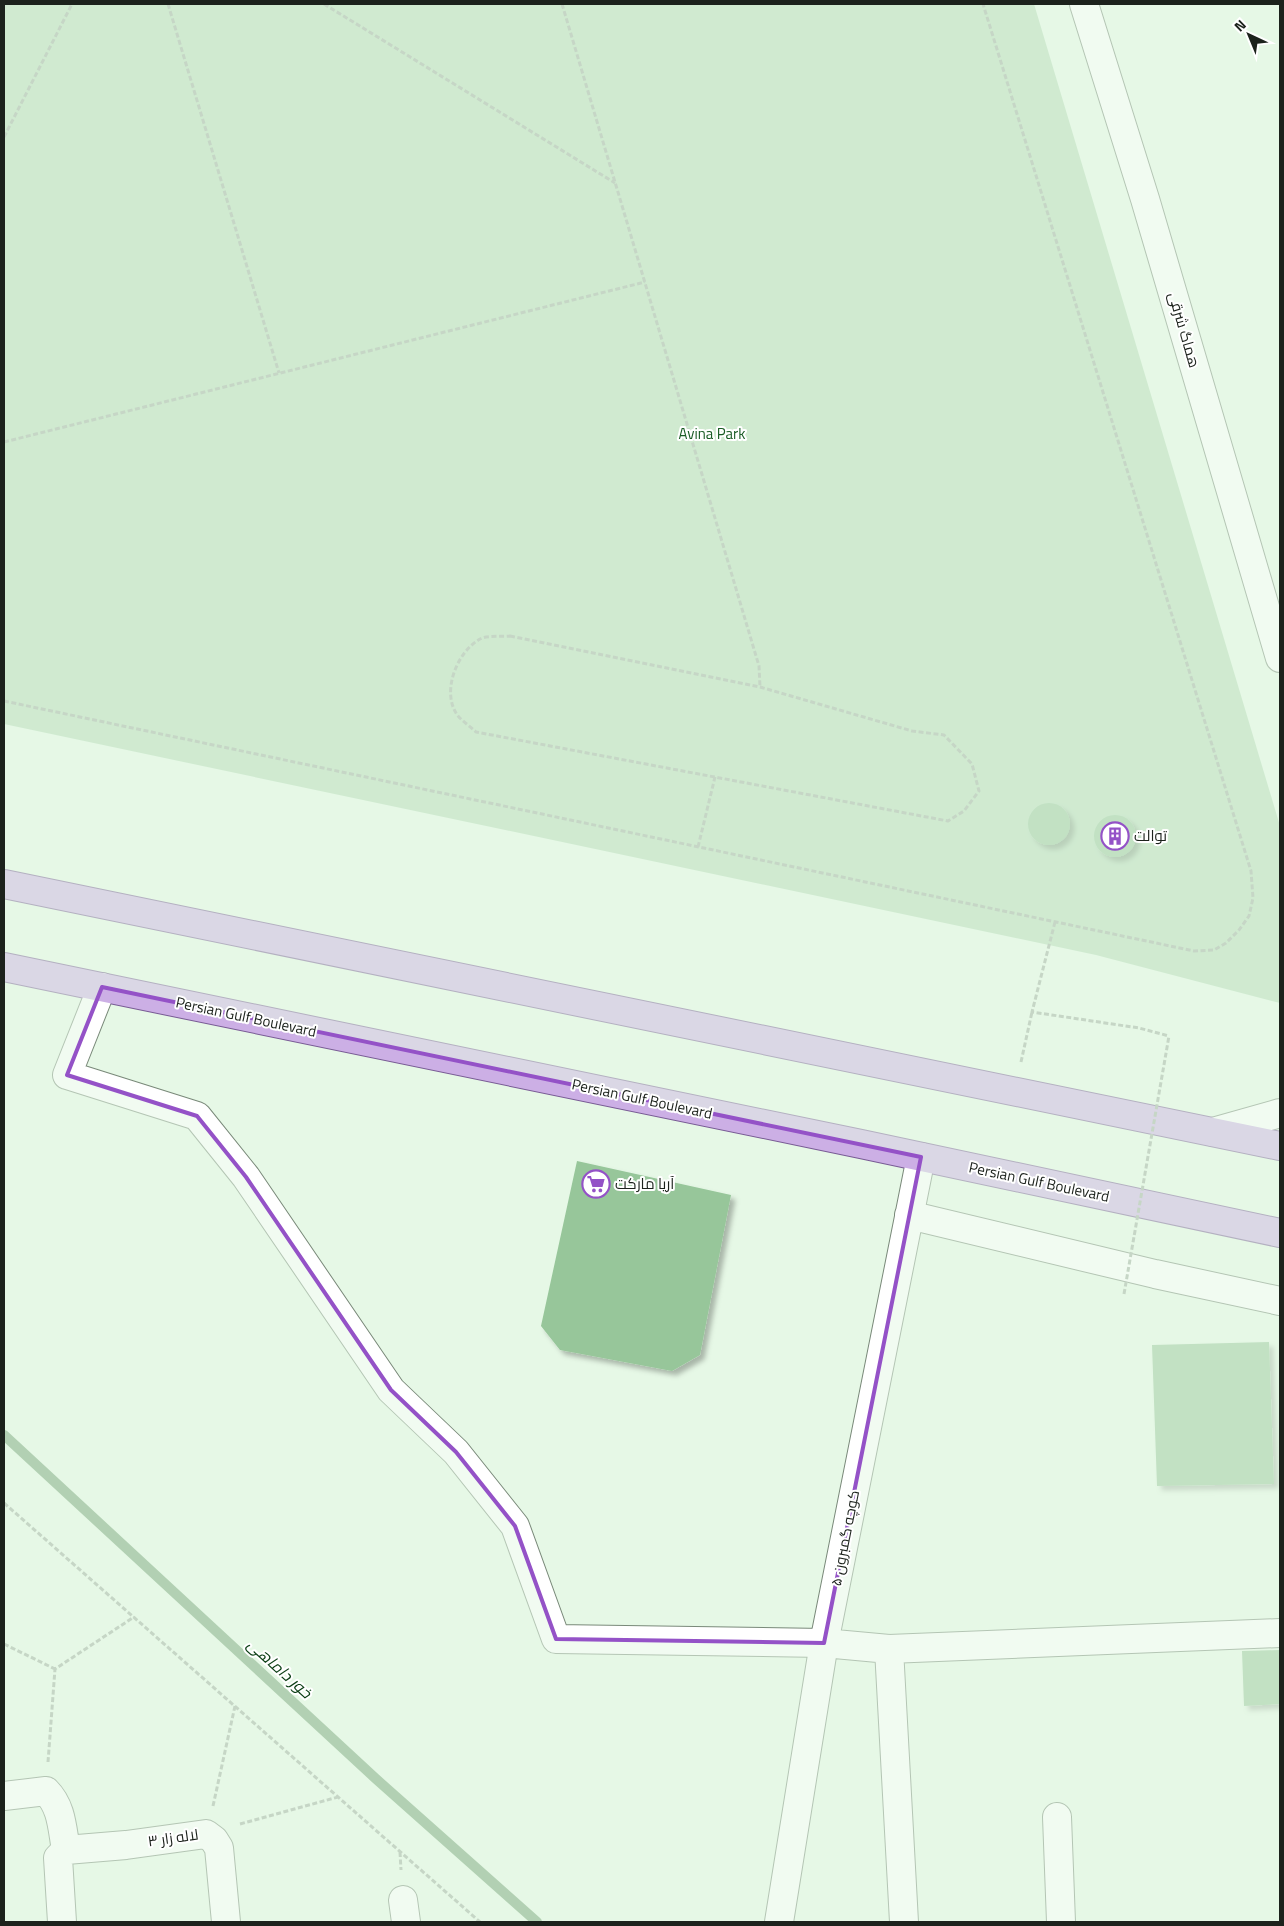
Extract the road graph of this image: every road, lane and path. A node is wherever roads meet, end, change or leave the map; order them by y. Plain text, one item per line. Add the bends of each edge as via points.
1 (72, 4) edge
2 (168, 4) edge
3 (324, 4) edge
4 (562, 4) edge
5 (983, 4) edge
6 (1084, 4) edge
7 (4, 137) edge
8 (616, 183) junction
9 (645, 282) junction
10 (279, 373) junction
11 (4, 442) edge
12 (1280, 658) edge
13 (760, 687) junction
14 (4, 701) edge
15 (715, 777) junction
16 (698, 847) junction
17 (4, 884) edge
18 (1056, 922) junction
19 (4, 967) edge
20 (102, 987) junction
21 (1032, 1012) junction
22 (1014, 1091) junction
23 (1280, 1113) edge
24 (1213, 1132) junction
25 (1280, 1146) edge
26 (921, 1156) junction
27 (909, 1215) junction
28 (1280, 1233) edge
29 (1124, 1294) dead end
30 (1280, 1301) edge
31 (4, 1503) edge
32 (134, 1617) junction
33 (1280, 1633) edge
34 (824, 1643) junction
35 (4, 1644) edge
36 (889, 1649) junction
37 (55, 1670) junction
38 (235, 1706) junction
39 (46, 1790) junction
40 (4, 1796) edge
41 (338, 1797) junction
42 (1057, 1817) dead end
43 (206, 1834) junction
44 (62, 1858) junction
45 (62, 1922) edge
46 (226, 1922) edge
47 (480, 1922) edge
48 (779, 1922) edge
49 (904, 1922) edge
50 (1061, 1922) edge

1 - 7 path
2 - 10 path
3 - 8 path
4 - 8 path
5 - 18 path via 1251,871 1249,916 1226,944 1214,950 1194,951
6 - 12 street, هماگ شرقی
8 - 9 path
9 - 10 path
9 - 13 path via 759,666
10 - 11 path
13 - 15 path via 912,731 944,735 972,764 979,791 964,811 948,821
13 - 15 path via 510,636 481,638 461,658 452,681 451,699 456,714 476,732
14 - 16 path
15 - 16 path
16 - 18 path
17 - 22 main road
18 - 21 path
19 - 20 main road, Persian Gulf Boulevard
20 - 26 main road, Persian Gulf Boulevard
20 - 34 street via 67,1075 197,1116 246,1177 391,1390 456,1452 515,1526 556,1640
21 - 22 path
21 - 29 path, bridge via 1139,1028 1169,1036
22 - 24 main road
23 - 24 street
24 - 25 main road
26 - 27 street, کوچه گمبرون ۵
26 - 28 main road, Persian Gulf Boulevard
27 - 30 street
27 - 34 street, کوچه گمبرون ۵
31 - 32 path
32 - 37 path
32 - 38 path
33 - 36 street
34 - 36 street
34 - 48 street, کوچه گمبرون ۵
35 - 37 path
36 - 49 street
37 - 39 path
38 - 41 path
38 - 43 path
39 - 40 street
39 - 44 street via 59,1810
41 - 43 path
41 - 47 path
42 - 50 street
43 - 44 street, لاله زار ۳
43 - 46 street, لاله زار ۳ via 219,1848
44 - 45 street

